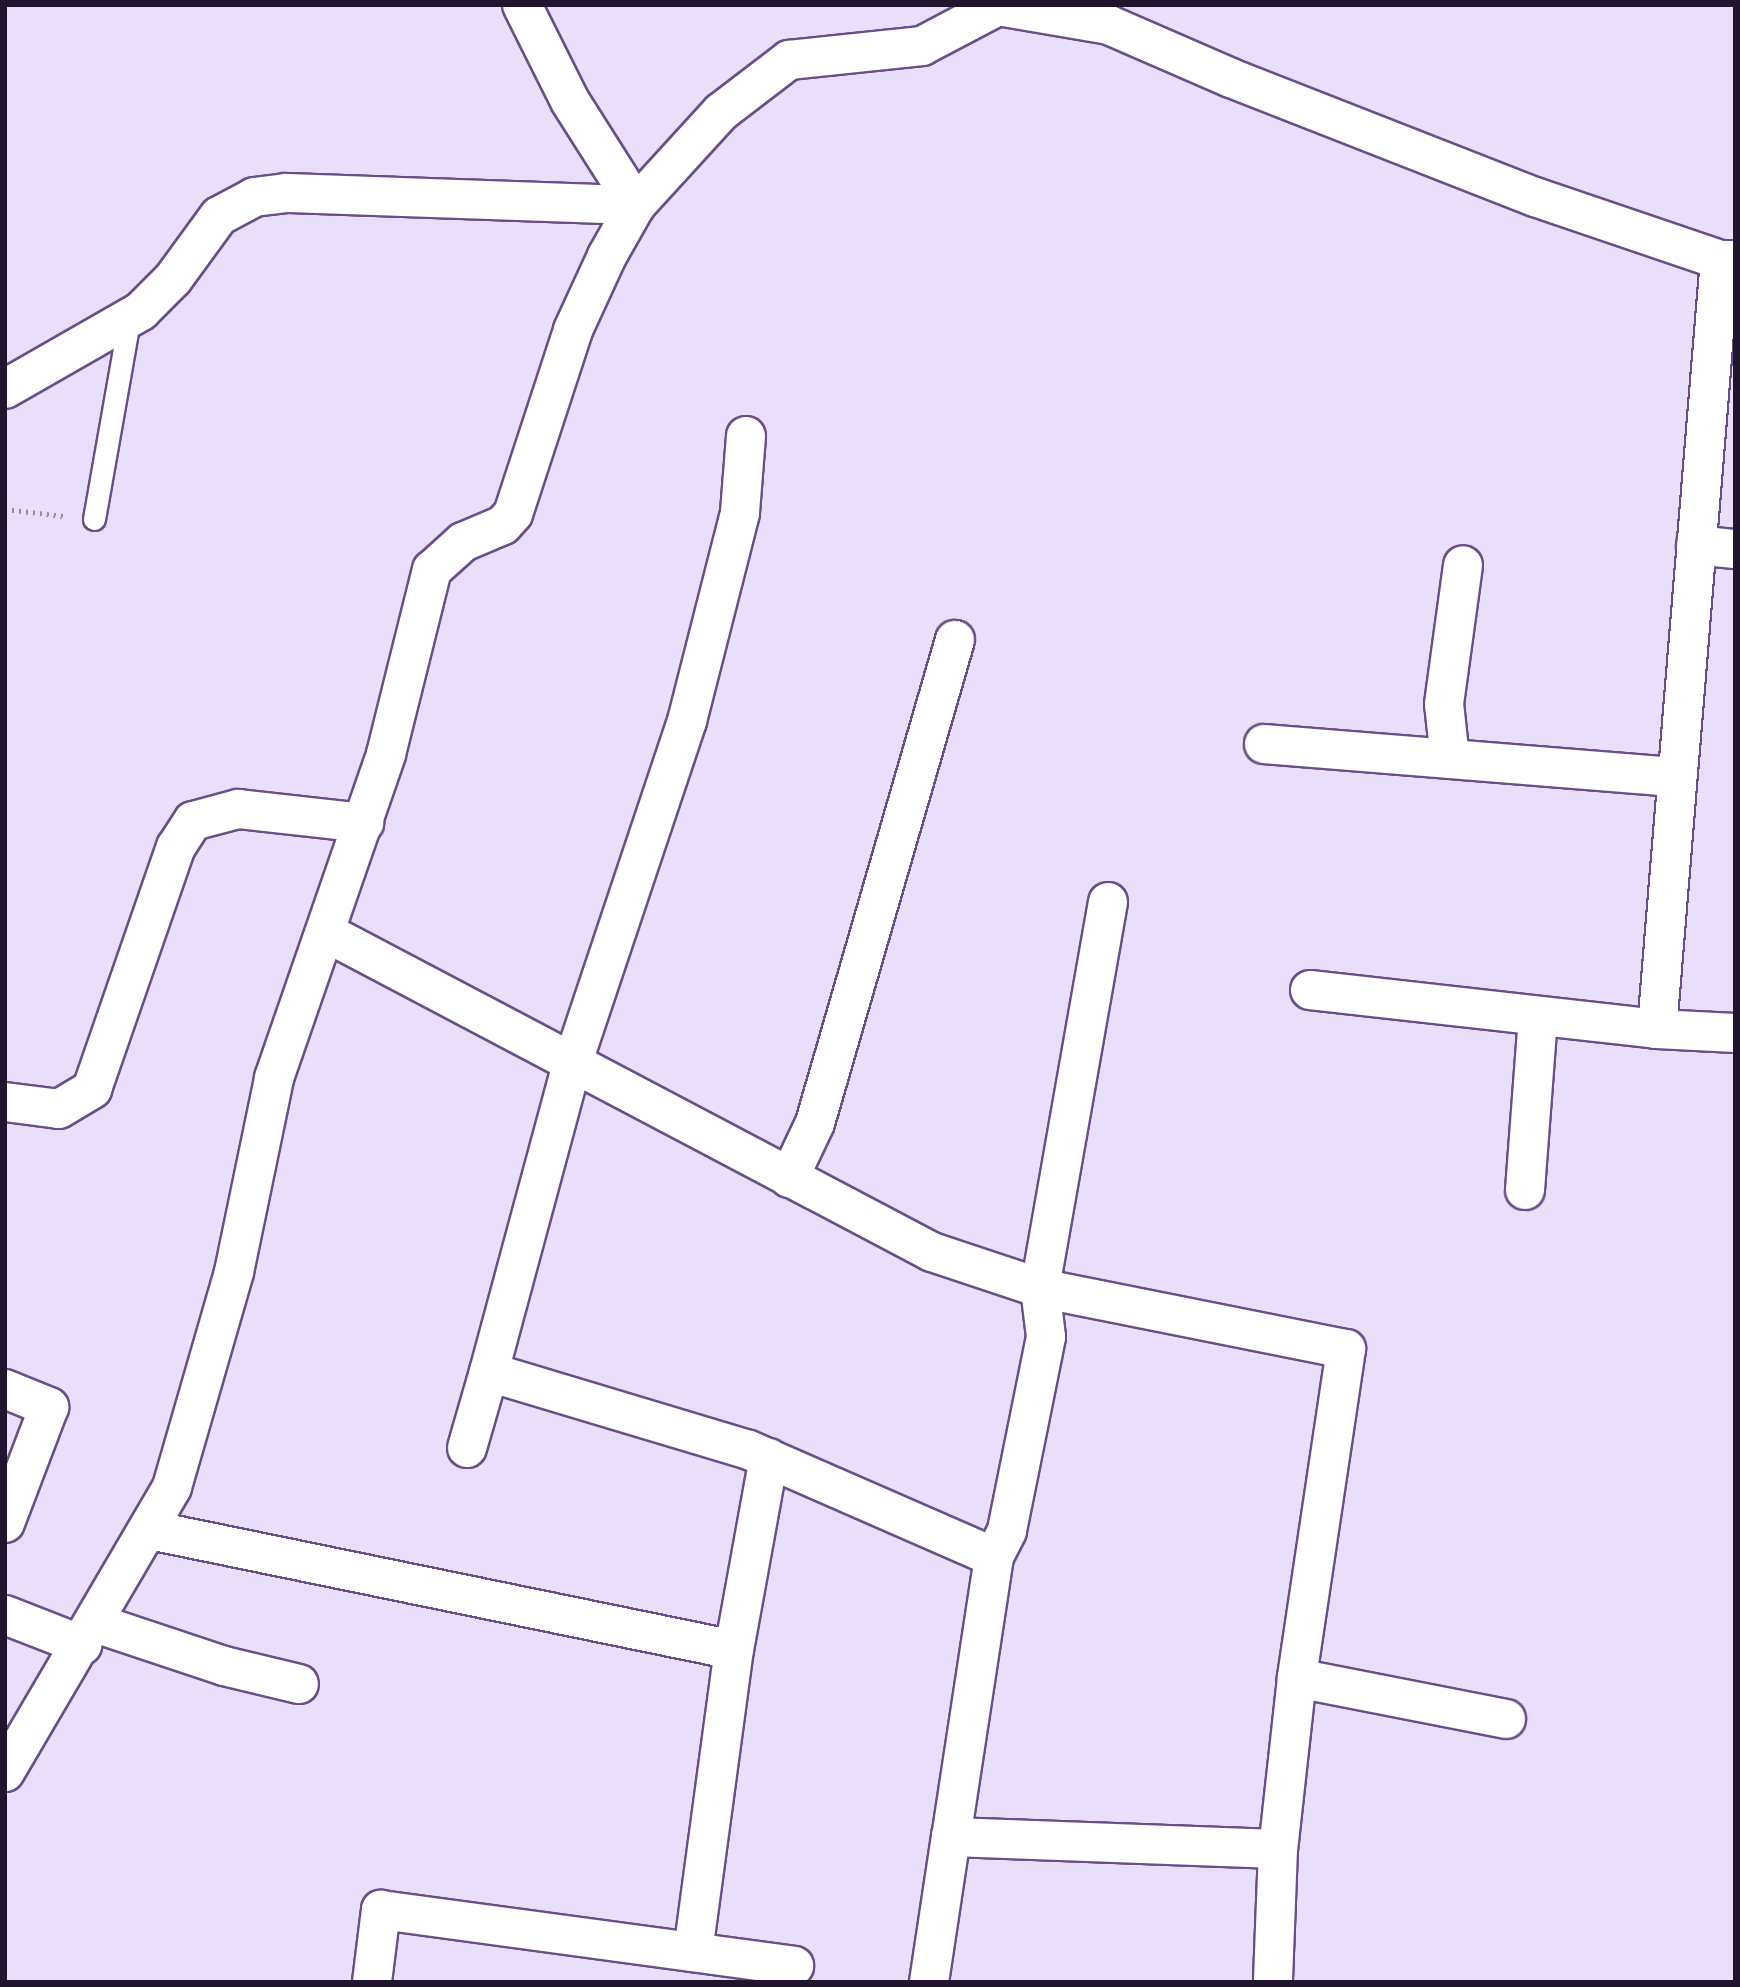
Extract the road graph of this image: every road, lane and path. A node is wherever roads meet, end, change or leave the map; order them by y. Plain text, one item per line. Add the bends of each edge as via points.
1 (522, 5) edge
2 (636, 205) junction
3 (1727, 260) edge
4 (129, 320) junction
5 (5, 389) edge
6 (746, 436) dead end
7 (5, 509) edge
8 (94, 519) joint
9 (1696, 545) junction
10 (1735, 549) edge
11 (1463, 565) dead end
12 (955, 640) dead end
13 (1264, 744) dead end
14 (1450, 759) junction
15 (1678, 777) junction
16 (364, 823) junction
17 (1108, 902) dead end
18 (325, 932) junction
19 (1310, 990) dead end
20 (1538, 1016) junction
21 (1657, 1029) junction
22 (1735, 1033) edge
23 (572, 1064) junction
24 (5, 1102) edge
25 (789, 1178) junction
26 (1525, 1190) dead end
27 (1040, 1288) junction
28 (489, 1372) junction
29 (5, 1389) edge
30 (467, 1448) dead end
31 (769, 1458) junction
32 (5, 1523) edge
33 (150, 1530) junction
34 (994, 1557) junction
35 (5, 1615) edge
36 (88, 1634) junction
37 (734, 1650) junction
38 (1297, 1678) junction
39 (299, 1684) dead end
40 (1506, 1719) dead end
41 (5, 1772) edge
42 (951, 1837) junction
43 (1278, 1849) junction
44 (693, 1952) junction
45 (794, 1966) dead end
46 (372, 1982) edge
47 (929, 1982) edge
48 (1273, 1982) edge

1 - 2 street via 570,101
2 - 3 street via 721,111 789,60 922,46 998,6 1109,24 1231,78 1535,197
2 - 4 street via 286,192 254,197 219,216 173,279
2 - 16 street via 573,330 513,514 503,525 463,542 432,570
3 - 9 street
4 - 5 street
4 - 8 lane
6 - 23 street via 740,513 687,721
7 - 8 path
9 - 10 street
9 - 15 street
11 - 14 street via 1444,704
12 - 25 street via 815,1123
13 - 14 street
14 - 15 street
15 - 21 street
16 - 18 street
16 - 24 street via 239,809 193,821 176,847 92,1089 59,1109
17 - 27 street
18 - 23 street
18 - 33 street via 274,1079 234,1272 184,1454
19 - 20 street
20 - 21 street
20 - 26 street
21 - 22 street
23 - 25 street
23 - 28 street
25 - 27 street via 932,1252
27 - 34 street via 1046,1337 1007,1531
27 - 38 street via 1346,1349
28 - 30 street
28 - 31 street
29 - 32 street via 49,1406
31 - 34 street
31 - 37 street
33 - 36 street
33 - 37 street
34 - 42 street
35 - 36 street
36 - 39 street
36 - 41 street
37 - 44 street
38 - 40 street
38 - 43 street
42 - 43 street
42 - 47 street
43 - 48 street
44 - 45 street
44 - 46 street via 381,1910

